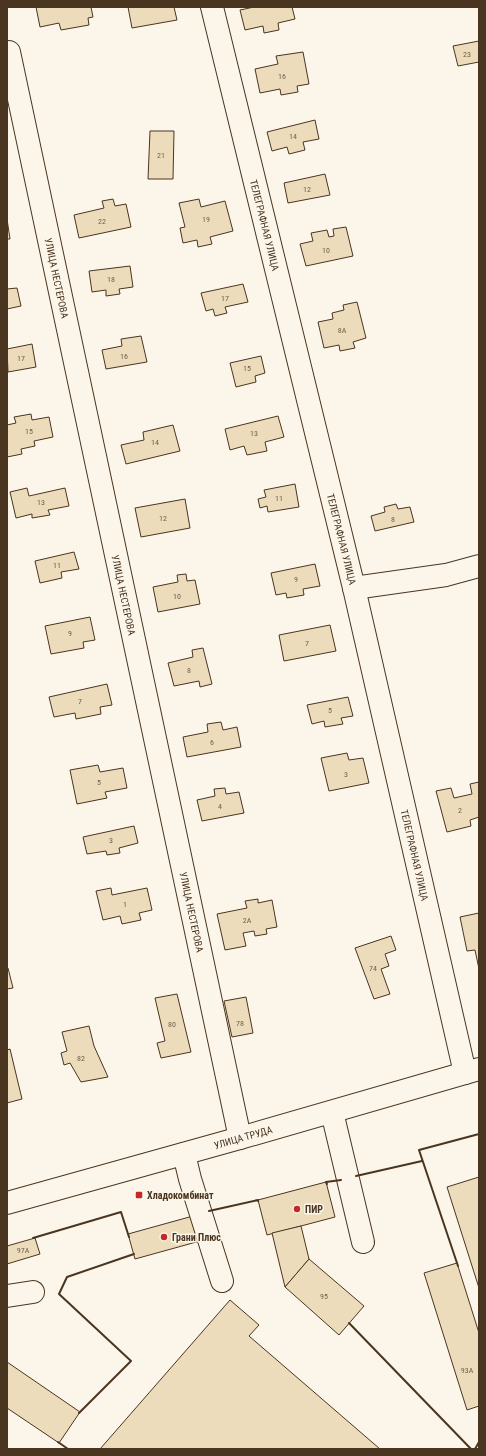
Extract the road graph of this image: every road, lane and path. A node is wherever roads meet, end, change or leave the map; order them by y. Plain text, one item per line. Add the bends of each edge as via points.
1 (212, 7) edge
2 (9, 52) dead end
3 (479, 566) edge
4 (354, 588) junction
5 (472, 1071) edge
6 (332, 1112) junction
7 (240, 1138) junction
8 (184, 1154) junction
9 (7, 1203) edge
10 (363, 1242) dead end
11 (222, 1281) dead end
12 (33, 1292) dead end
13 (7, 1296) edge

1 - 4 street, ТЕЛЕГРАФНАЯ УЛИЦА
2 - 7 street, УЛИЦА НЕСТЕРОВА
3 - 4 street via 446,575
4 - 5 street, ТЕЛЕГРАФНАЯ УЛИЦА
5 - 6 street, УЛИЦА ТРУДА
6 - 7 street, УЛИЦА ТРУДА
6 - 10 street
7 - 8 street, УЛИЦА ТРУДА
8 - 9 street, УЛИЦА ТРУДА
8 - 11 street
12 - 13 street

